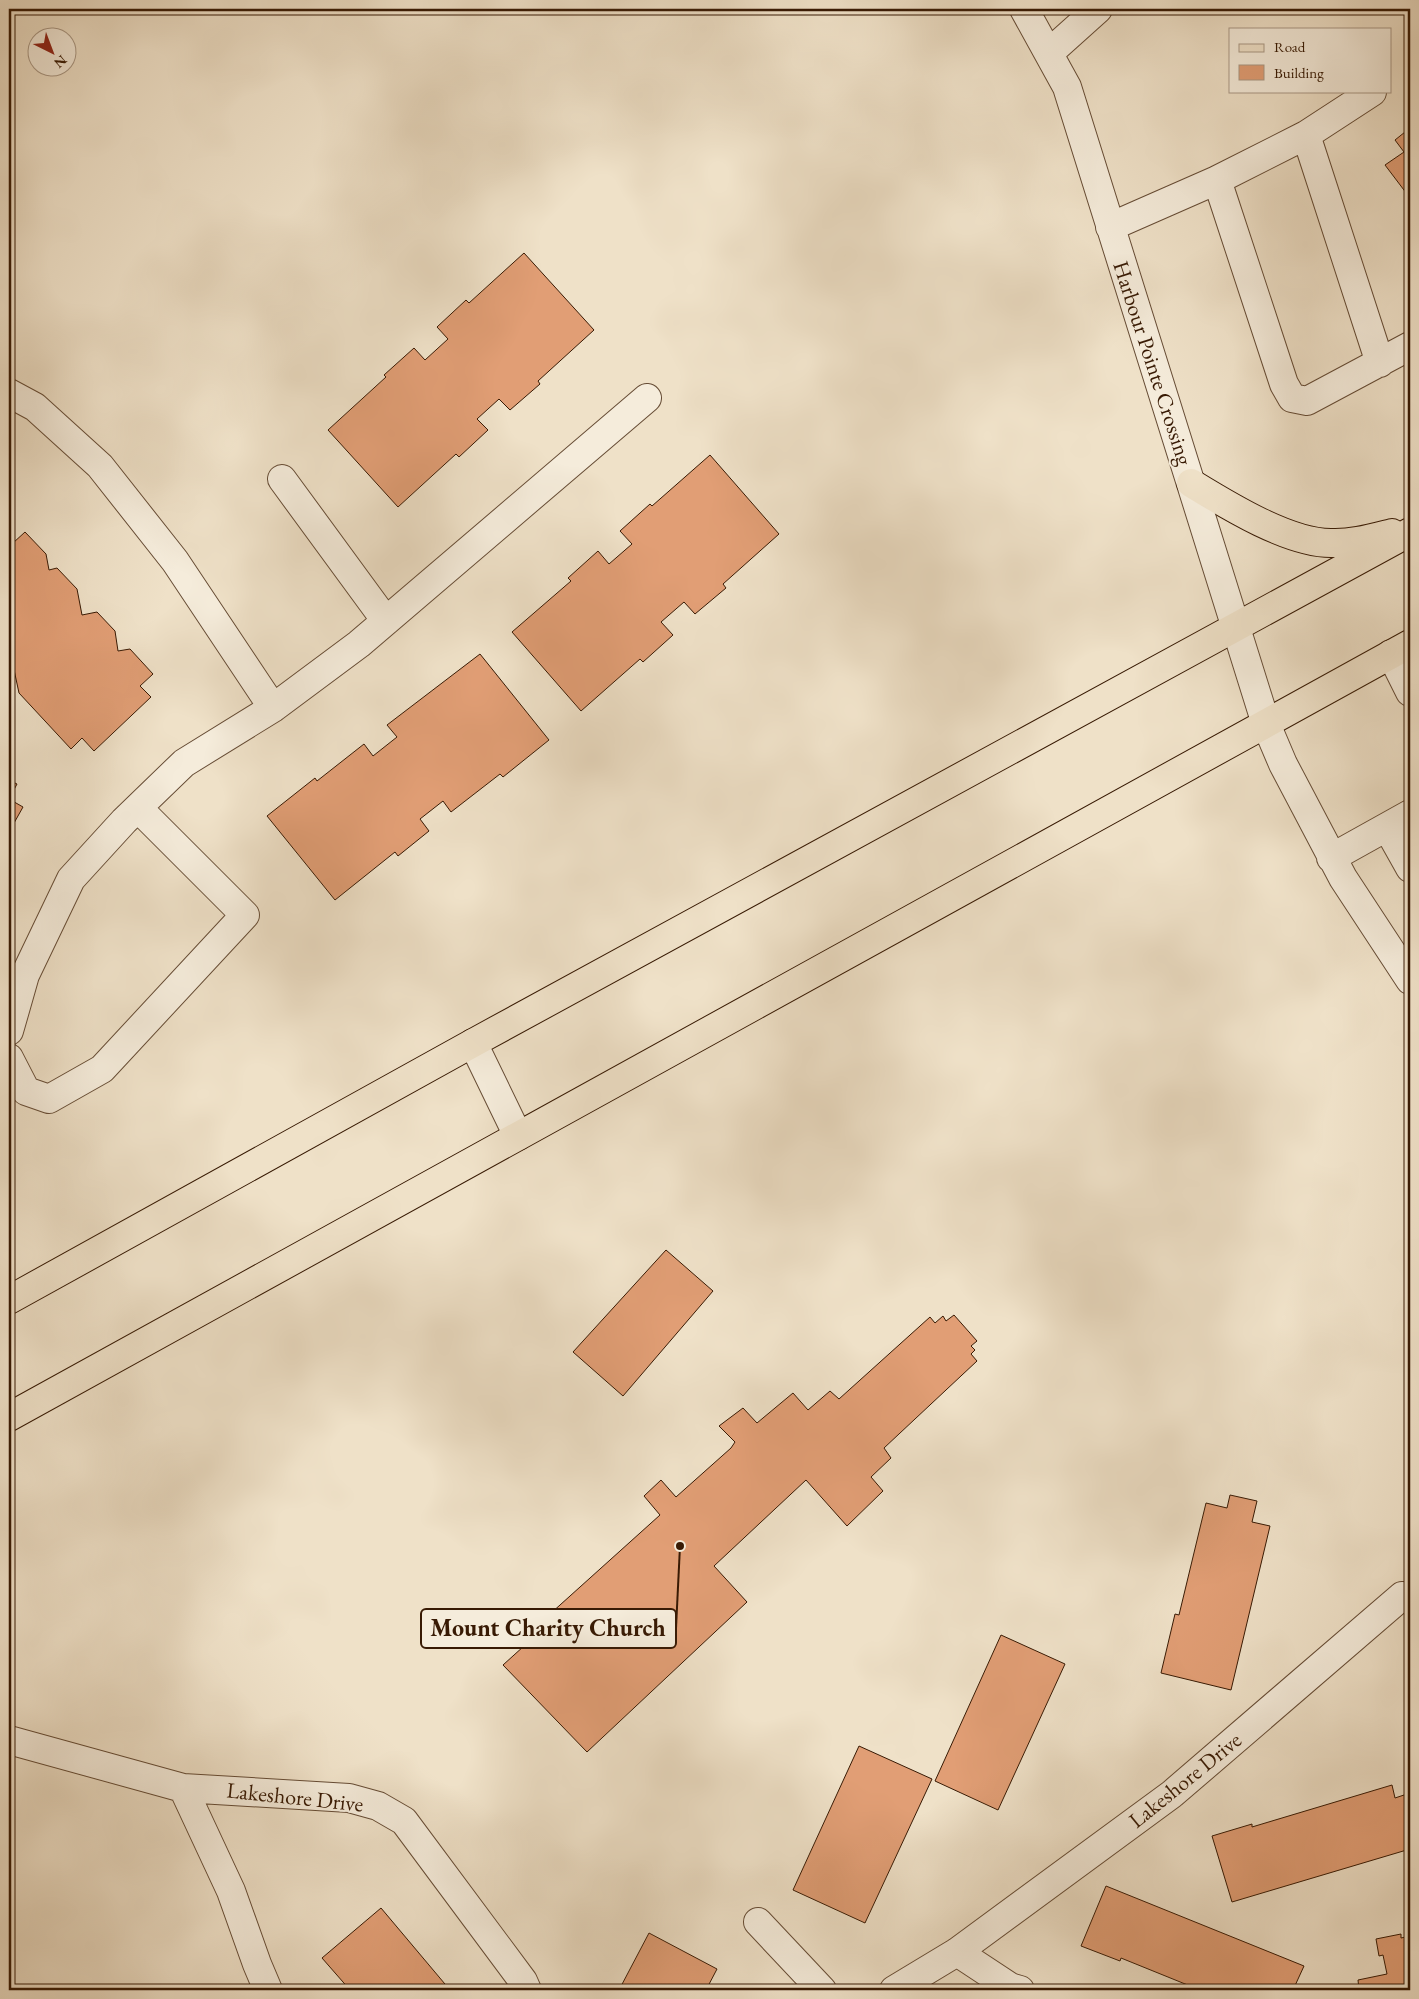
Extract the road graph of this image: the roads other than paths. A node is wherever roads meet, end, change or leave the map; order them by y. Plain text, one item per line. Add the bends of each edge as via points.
1 (1024, 9) edge
2 (1098, 9) edge
3 (1049, 53) junction
4 (1372, 92) edge
5 (1306, 135) junction
6 (1217, 180) junction
7 (1110, 227) junction
8 (1410, 346) edge
9 (1380, 363) junction
10 (9, 393) edge
11 (647, 398) dead end
12 (282, 479) dead end
13 (1191, 483) junction
14 (1410, 531) edge
15 (386, 621) junction
16 (1237, 627) junction
17 (1401, 649) edge
18 (1410, 692) edge
19 (273, 708) junction
20 (1266, 724) junction
21 (138, 808) junction
22 (1399, 821) edge
23 (1332, 858) junction
24 (1410, 868) edge
25 (1410, 980) edge
26 (9, 1031) edge
27 (473, 1044) junction
28 (9, 1058) edge
29 (518, 1136) junction
30 (9, 1300) edge
31 (9, 1417) edge
32 (1402, 1596) dead end
33 (9, 1740) edge
34 (183, 1788) junction
35 (758, 1922) dead end
36 (957, 1952) junction
37 (268, 1990) edge
38 (527, 1990) edge
39 (822, 1990) edge
40 (894, 1990) edge
41 (1020, 1990) edge

1 - 3 street, Harbour Pointe Crossing
2 - 3 street
3 - 7 street, Harbour Pointe Crossing via 1068,87
4 - 5 street
5 - 6 street
5 - 9 street
6 - 7 street
6 - 9 street via 1284,384 1292,398 1307,401
7 - 13 street, Harbour Pointe Crossing
8 - 9 street
10 - 19 street via 35,407 100,466 175,560
11 - 15 street
12 - 15 street
13 - 14 main road via 1257,520 1311,541 1341,542
13 - 16 street, Harbour Pointe Crossing
14 - 16 main road
15 - 19 street
16 - 20 street, Harbour Pointe Crossing
16 - 27 main road
17 - 18 street
17 - 20 main road
19 - 21 street via 184,763
20 - 23 street, Harbour Pointe Crossing
20 - 29 main road
21 - 26 street via 71,879 25,975
21 - 28 street via 245,915 102,1069 50,1099 26,1091
22 - 23 street
22 - 24 street
23 - 25 street, Harbour Pointe Crossing
27 - 29 street
27 - 30 main road
29 - 31 main road
32 - 36 street, Lakeshore Drive via 1172,1794
33 - 34 street, Lakeshore Drive
34 - 37 street via 231,1891
34 - 38 street, Lakeshore Drive via 349,1798 387,1811 404,1821
35 - 39 street
36 - 40 street, Lakeshore Drive
36 - 41 street via 1010,1987

